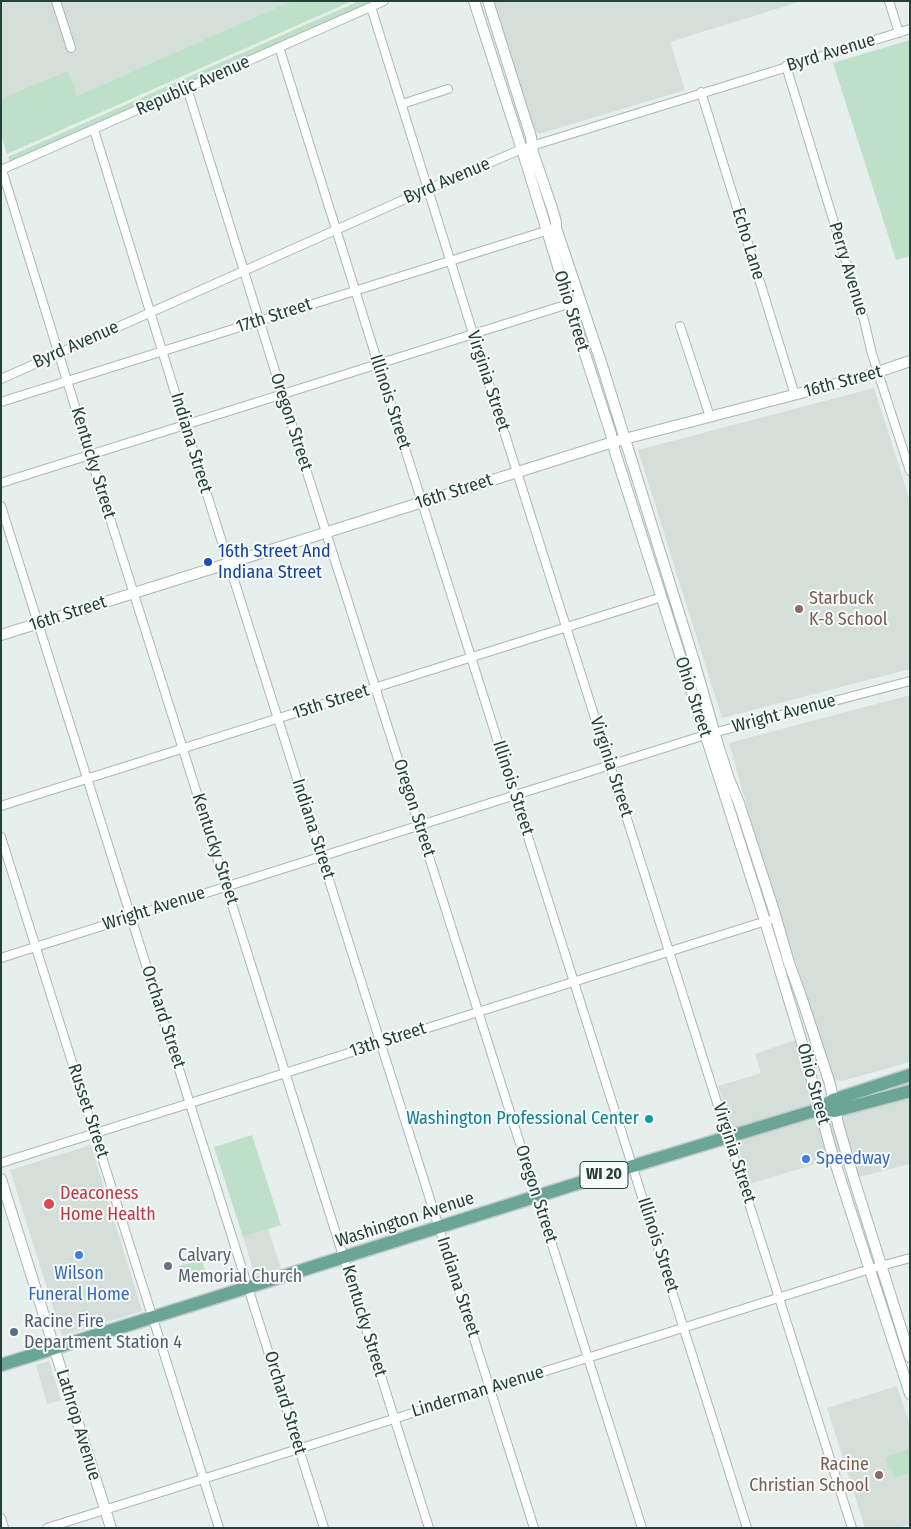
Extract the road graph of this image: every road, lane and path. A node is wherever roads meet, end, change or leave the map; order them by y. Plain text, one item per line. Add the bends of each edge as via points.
1 (56, 1) edge
2 (384, 1) edge
3 (474, 1) edge
4 (488, 1) edge
5 (890, 1) edge
6 (371, 7) junction
7 (910, 29) edge
8 (899, 32) junction
9 (279, 47) junction
10 (71, 48) dead end
11 (786, 66) junction
12 (187, 88) junction
13 (448, 89) dead end
14 (701, 92) junction
15 (402, 104) junction
16 (94, 130) junction
17 (532, 145) junction
18 (522, 149) junction
19 (1, 170) edge
20 (428, 189) junction
21 (552, 229) junction
22 (336, 230) junction
23 (450, 260) junction
24 (244, 270) junction
25 (355, 290) junction
26 (582, 300) junction
27 (569, 304) junction
28 (150, 312) junction
29 (260, 320) junction
30 (680, 326) dead end
31 (473, 334) junction
32 (162, 351) junction
33 (58, 353) junction
34 (910, 361) edge
35 (378, 364) junction
36 (878, 372) junction
37 (1, 379) edge
38 (67, 381) junction
39 (282, 394) junction
40 (795, 395) junction
41 (1, 402) edge
42 (710, 417) junction
43 (185, 425) junction
44 (625, 439) junction
45 (613, 442) junction
46 (90, 455) junction
47 (910, 471) edge
48 (517, 472) junction
49 (1, 483) edge
50 (422, 502) junction
51 (1, 506) edge
52 (326, 532) junction
53 (229, 563) junction
54 (134, 593) junction
55 (662, 597) junction
56 (38, 623) junction
57 (566, 628) junction
58 (1, 635) edge
59 (471, 658) junction
60 (681, 658) junction
61 (694, 660) junction
62 (910, 681) edge
63 (376, 688) junction
64 (278, 719) junction
65 (710, 734) junction
66 (183, 749) junction
67 (610, 765) junction
68 (88, 779) junction
69 (515, 795) junction
70 (1, 806) edge
71 (420, 825) junction
72 (1, 837) edge
73 (322, 856) junction
74 (226, 886) junction
75 (131, 916) junction
76 (775, 918) junction
77 (765, 921) junction
78 (36, 947) junction
79 (670, 952) junction
80 (1, 958) edge
81 (574, 982) junction
82 (479, 1012) junction
83 (381, 1043) junction
84 (285, 1073) junction
85 (910, 1075) edge
86 (910, 1091) edge
87 (190, 1103) junction
88 (834, 1106) junction
89 (820, 1109) junction
90 (95, 1133) junction
91 (729, 1138) junction
92 (1, 1162) edge
93 (633, 1166) junction
94 (1, 1179) edge
95 (537, 1196) junction
96 (439, 1227) junction
97 (344, 1257) junction
98 (910, 1258) edge
99 (880, 1266) junction
100 (870, 1269) junction
101 (248, 1287) junction
102 (779, 1297) junction
103 (153, 1317) junction
104 (684, 1327) junction
105 (54, 1348) junction
106 (588, 1357) junction
107 (910, 1358) edge
108 (1, 1365) edge
109 (490, 1388) junction
110 (910, 1394) edge
111 (394, 1419) junction
112 (299, 1449) junction
113 (204, 1479) junction
114 (105, 1510) junction
115 (1, 1518) edge
116 (4, 1528) edge
117 (47, 1528) edge
118 (111, 1528) edge
119 (219, 1528) edge
120 (324, 1528) edge
121 (429, 1528) edge
122 (534, 1528) edge
123 (642, 1528) edge
124 (747, 1528) edge
125 (852, 1528) edge

1 - 10 street
2 - 6 street, Republic Avenue
3 - 18 street, Ohio Street
4 - 17 street, Ohio Street
5 - 8 street
6 - 9 street, Republic Avenue
6 - 15 street, Virginia Street
7 - 8 street, Byrd Avenue
8 - 11 street, Byrd Avenue
9 - 12 street, Republic Avenue
9 - 22 street, Illinois Street
11 - 14 street, Byrd Avenue
11 - 36 street, Perry Avenue
12 - 16 street, Republic Avenue
12 - 24 street, Oregon Street
13 - 15 street
14 - 17 street, Byrd Avenue
14 - 40 street, Echo Lane
15 - 20 street, Virginia Street
16 - 19 street, Republic Avenue
16 - 28 street, Indiana Street
17 - 18 street, Byrd Avenue
17 - 21 street, Ohio Street via 554,215
18 - 20 street, Byrd Avenue
18 - 21 street, Ohio Street
19 - 33 street, Kentucky Street
20 - 22 street, Byrd Avenue
20 - 23 street, Virginia Street
21 - 23 street, 17th Street
21 - 26 street, Ohio Street
21 - 27 street, Ohio Street
22 - 24 street, Byrd Avenue
22 - 25 street, Illinois Street
23 - 25 street, 17th Street
23 - 31 street, Virginia Street
24 - 28 street, Byrd Avenue
24 - 29 street, Oregon Street
25 - 29 street, 17th Street
25 - 35 street, Illinois Street
26 - 27 street
26 - 44 street, Ohio Street
27 - 31 street
27 - 45 street, Ohio Street
28 - 32 street, Indiana Street
28 - 33 street, Byrd Avenue
29 - 32 street, 17th Street
29 - 39 street, Oregon Street
30 - 42 street
31 - 35 street
31 - 48 street, Virginia Street
32 - 38 street, 17th Street
32 - 43 street, Indiana Street
33 - 37 street, Byrd Avenue
33 - 38 street, Kentucky Street
34 - 36 street, 16th Street
35 - 39 street
35 - 50 street, Illinois Street
36 - 40 street, 16th Street
36 - 47 street, Perry Avenue
38 - 41 street, 17th Street
38 - 46 street, Kentucky Street
39 - 43 street
39 - 52 street, Oregon Street
40 - 42 street, 16th Street
42 - 44 street, 16th Street
43 - 46 street
43 - 53 street, Indiana Street
44 - 45 street, 16th Street
44 - 61 street, Ohio Street
45 - 48 street, 16th Street
45 - 55 street, Ohio Street
46 - 49 street
46 - 54 street, Kentucky Street
48 - 50 street, 16th Street
48 - 57 street, Virginia Street
50 - 52 street, 16th Street
50 - 59 street, Illinois Street
51 - 56 street, Orchard Street
52 - 53 street, 16th Street
52 - 63 street, Oregon Street
53 - 54 street, 16th Street
53 - 64 street, Indiana Street
54 - 56 street, 16th Street
54 - 66 street, Kentucky Street
55 - 57 street, 15th Street
55 - 60 street, Ohio Street
56 - 58 street, 16th Street
56 - 68 street, Orchard Street
57 - 59 street, 15th Street
57 - 67 street, Virginia Street
59 - 63 street, 15th Street
59 - 69 street, Illinois Street
60 - 61 street
60 - 65 street, Ohio Street
61 - 65 street, Ohio Street
62 - 65 street, Wright Avenue
63 - 64 street, 15th Street
63 - 71 street, Oregon Street
64 - 66 street, 15th Street
64 - 73 street, Indiana Street
65 - 67 street, Wright Avenue
65 - 76 street, Ohio Street via 739,803
65 - 77 street, Ohio Street
66 - 68 street, 15th Street
66 - 74 street, Kentucky Street
67 - 69 street, Wright Avenue
67 - 79 street, Virginia Street
68 - 70 street, 15th Street
68 - 75 street, Orchard Street
69 - 71 street, Wright Avenue
69 - 81 street, Illinois Street
71 - 73 street, Wright Avenue
71 - 82 street, Oregon Street
72 - 78 street, Russet Street
73 - 74 street, Wright Avenue
73 - 83 street, Indiana Street
74 - 75 street, Wright Avenue
74 - 84 street, Kentucky Street
75 - 78 street, Wright Avenue
75 - 87 street, Orchard Street
76 - 77 street, 13th Street
76 - 88 street, Ohio Street via 830,1084
77 - 79 street, 13th Street
77 - 89 street, Ohio Street
78 - 80 street, Wright Avenue
78 - 90 street, Russet Street
79 - 81 street, 13th Street
79 - 91 street, Virginia Street
81 - 82 street, 13th Street
81 - 93 street, Illinois Street
82 - 83 street, 13th Street
82 - 95 street, Oregon Street
83 - 84 street, 13th Street
83 - 96 street, Indiana Street
84 - 87 street, 13th Street
84 - 97 street, Kentucky Street
85 - 88 main road, Washington Avenue / WI 20
86 - 88 main road, Washington Avenue / WI 20
87 - 90 street, 13th Street
87 - 101 street, Orchard Street
88 - 89 main road, Washington Avenue / WI 20
88 - 99 street, Ohio Street
89 - 91 main road, Washington Avenue / WI 20
89 - 100 street, Ohio Street
90 - 92 street, 13th Street
90 - 103 street, Russet Street
91 - 93 main road, Washington Avenue / WI 20
91 - 102 street, Virginia Street
93 - 95 main road, Washington Avenue / WI 20
93 - 104 street, Illinois Street
94 - 105 street, Lathrop Avenue
95 - 96 main road, Washington Avenue / WI 20
95 - 106 street, Oregon Street
96 - 97 main road, Washington Avenue / WI 20
96 - 109 street, Indiana Street
97 - 101 main road, Washington Avenue / WI 20
97 - 111 street, Kentucky Street
98 - 99 street, Linderman Avenue
99 - 100 street, Linderman Avenue
99 - 107 street, Ohio Street
100 - 102 street, Linderman Avenue
100 - 110 street, Ohio Street
101 - 103 main road, Washington Avenue / WI 20
101 - 112 street, Orchard Street
102 - 104 street, Linderman Avenue
102 - 125 street, Virginia Street
103 - 105 main road, Washington Avenue / WI 20
103 - 113 street, Russet Street
104 - 106 street, Linderman Avenue
104 - 124 street, Illinois Street
105 - 108 main road, Washington Avenue / WI 20
105 - 114 street, Lathrop Avenue
106 - 109 street, Linderman Avenue
106 - 123 street, Oregon Street
109 - 111 street, Linderman Avenue
109 - 122 street, Indiana Street
111 - 112 street, Linderman Avenue
111 - 121 street, Kentucky Street
112 - 113 street, Linderman Avenue
112 - 120 street, Orchard Street
113 - 114 street, Linderman Avenue
113 - 119 street, Russet Street
114 - 117 street, Linderman Avenue
114 - 118 street, Lathrop Avenue
115 - 116 street

